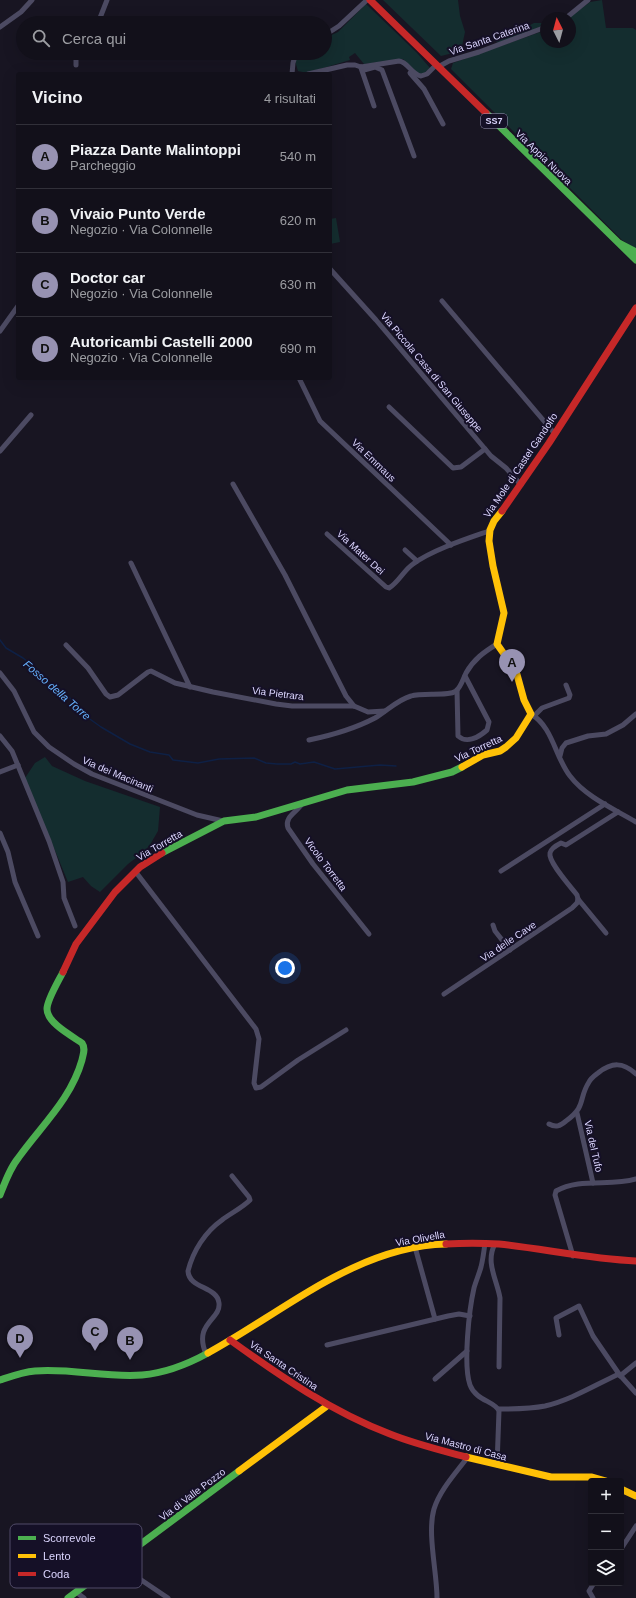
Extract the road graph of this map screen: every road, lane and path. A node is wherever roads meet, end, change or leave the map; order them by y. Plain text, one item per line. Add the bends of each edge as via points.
1 (32, 0) edge
2 (101, 0) edge
3 (367, 0) edge
4 (370, 0) edge
5 (588, 0) edge
6 (106, 2) edge
7 (573, 12) edge
8 (16, 16) edge
9 (16, 16) edge
10 (100, 16) edge
11 (0, 27) edge
12 (540, 29) edge
13 (332, 31) edge
14 (76, 60) edge
15 (293, 60) edge
16 (399, 61) junction
17 (76, 65) dead end
18 (437, 66) junction
19 (361, 67) junction
20 (292, 72) edge
21 (316, 72) edge
22 (374, 106) dead end
23 (443, 124) dead end
24 (414, 156) dead end
25 (617, 242) junction
26 (636, 252) edge
27 (636, 260) edge
28 (332, 271) edge
29 (442, 301) dead end
30 (636, 308) edge
31 (16, 309) edge
32 (0, 331) edge
33 (301, 380) edge
34 (388, 407) dead end
35 (31, 415) dead end
36 (555, 434) junction
37 (485, 449) junction
38 (0, 451) edge
39 (233, 484) dead end
40 (521, 484) junction
41 (489, 531) junction
42 (327, 534) dead end
43 (451, 545) junction
44 (405, 550) dead end
45 (417, 561) junction
46 (131, 563) dead end
47 (497, 644) junction
48 (66, 645) dead end
49 (0, 673) edge
50 (465, 676) junction
51 (566, 685) dead end
52 (190, 687) junction
53 (457, 690) junction
54 (354, 706) junction
55 (385, 711) junction
56 (636, 714) edge
57 (532, 715) junction
58 (0, 736) edge
59 (309, 740) dead end
60 (560, 756) junction
61 (18, 765) junction
62 (0, 772) edge
63 (302, 804) junction
64 (605, 804) junction
65 (618, 812) junction
66 (224, 821) junction
67 (636, 822) edge
68 (0, 833) edge
69 (501, 870) dead end
70 (135, 871) junction
71 (578, 899) junction
72 (493, 925) dead end
73 (75, 926) dead end
74 (606, 933) dead end
75 (369, 934) dead end
76 (38, 936) dead end
77 (510, 950) junction
78 (444, 994) dead end
79 (346, 1030) dead end
80 (636, 1074) edge
81 (577, 1113) junction
82 (549, 1124) dead end
83 (232, 1176) dead end
84 (636, 1179) edge
85 (593, 1183) junction
86 (0, 1195) edge
87 (485, 1243) junction
88 (495, 1244) junction
89 (415, 1247) junction
90 (574, 1256) junction
91 (636, 1261) edge
92 (470, 1316) junction
93 (434, 1319) junction
94 (559, 1335) dead end
95 (230, 1340) junction
96 (327, 1346) dead end
97 (467, 1350) junction
98 (206, 1354) junction
99 (636, 1363) edge
100 (499, 1367) dead end
101 (620, 1375) junction
102 (435, 1379) dead end
103 (0, 1380) edge
104 (636, 1393) edge
105 (327, 1406) junction
106 (499, 1409) junction
107 (467, 1458) junction
108 (497, 1465) junction
109 (598, 1478) edge
110 (624, 1490) edge
111 (636, 1496) edge
112 (636, 1526) edge
113 (142, 1544) edge
114 (624, 1544) edge
115 (142, 1580) edge
116 (591, 1586) edge
117 (82, 1588) edge
118 (76, 1592) junction
119 (68, 1598) edge
120 (84, 1598) edge
121 (168, 1598) edge
122 (437, 1598) edge
123 (593, 1598) edge

1 - 8 street
2 - 6 street
3 - 13 street
4 - 18 street, Via Appia Nuova / SS7
5 - 7 street
6 - 10 street
9 - 11 street
12 - 18 street, Via Santa Caterina
14 - 17 street
15 - 20 street
16 - 18 street, Via Santa Caterina via 420,76
16 - 19 street
16 - 23 street via 424,89
18 - 25 street, Via Appia Nuova / SS7
19 - 21 street via 349,64
19 - 22 street
19 - 24 street via 365,70 377,67 382,71
25 - 26 street
25 - 27 street, Via Appia Nuova / SS7
28 - 37 street, Via Piccola Casa di San Giuseppe
29 - 36 street
30 - 36 street, Via Mole di Castel Gandolfo
31 - 32 street
33 - 43 street, Via Emmaus via 320,421
34 - 37 street via 453,468 461,467
35 - 38 street
36 - 40 street, Via Mole di Castel Gandolfo
37 - 40 street, Via Piccola Casa di San Giuseppe
39 - 54 street via 285,575 346,696
40 - 41 street, Via Mole di Castel Gandolfo
41 - 43 street, Via Mater Dei
41 - 47 street, Via Mole di Castel Gandolfo via 504,613
42 - 45 street, Via Mater Dei via 387,588
43 - 45 street, Via Mater Dei
44 - 45 street
46 - 52 street
47 - 50 street via 480,655
47 - 57 street via 516,671 524,700
48 - 52 street, Via Pietrara via 110,697 118,695 150,671 170,682
49 - 66 street, Via dei Macinanti via 14,691 34,732 74,764 92,774 197,815
50 - 53 street
50 - 53 street via 489,724 486,731 473,738 463,739 457,734
51 - 57 street via 569,698 542,708
52 - 54 street, Via Pietrara via 283,705
53 - 55 street via 447,694 425,693 411,696
54 - 55 street, Via Pietrara via 368,712
55 - 59 street via 355,728
56 - 60 street via 606,734 566,743
57 - 60 street via 545,727
57 - 63 street, Via Torretta via 516,738 506,747 483,755 456,770 420,781 347,790
58 - 61 street via 11,749
60 - 64 street via 572,779
61 - 62 street
61 - 73 street via 62,879 64,898
63 - 66 street, Via Torretta via 256,817
63 - 75 street, Vicolo Torretta via 288,819 289,830
64 - 65 street
64 - 69 street
65 - 67 street
65 - 71 street via 566,845 561,843 551,851 552,863
66 - 70 street, Via Torretta via 171,848
68 - 76 street via 7,848 15,882
70 - 79 street via 256,1029 259,1039 254,1083 256,1088
70 - 86 street, Via Torretta via 115,892 80,938 50,999 49,1016 54,1023 82,1042 84,1052 70,1091 18,1158
71 - 74 street
71 - 77 street, Via delle Cave via 572,908
72 - 77 street
77 - 78 street, Via delle Cave
80 - 81 street via 619,1064 608,1066 589,1081
81 - 82 street via 559,1126
81 - 85 street, Via del Tufo
83 - 98 street via 250,1200 204,1236 188,1271 191,1280 214,1294 219,1301 218,1310 202,1335 202,1345
84 - 85 street, Via del Tufo
85 - 90 street, Via del Tufo via 568,1186 555,1192
87 - 88 street, Via Olivella
87 - 89 street, Via Olivella
87 - 92 street
88 - 90 street, Via Olivella
88 - 100 street via 490,1258 500,1298
89 - 93 street
89 - 95 street, Via Olivella via 379,1257 344,1272
90 - 91 street, Via Olivella
92 - 93 street via 453,1315
92 - 97 street
93 - 96 street
94 - 101 street via 556,1318 579,1306 590,1331
95 - 98 street, Via Olivella
95 - 105 street, Via Santa Cristina
97 - 102 street
97 - 106 street via 468,1377 472,1390
98 - 103 street, Via Olivella via 176,1369 146,1375 118,1376 45,1371
99 - 101 street
101 - 104 street
101 - 106 street via 550,1405
105 - 107 street, Via Mastro di Casa via 390,1434
105 - 113 street, Via di Valle Pozzo
106 - 108 street
107 - 108 street, Via Mastro di Casa
107 - 122 street via 442,1493 432,1516
108 - 109 street, Via Mastro di Casa via 554,1478
110 - 111 street
112 - 114 street
115 - 121 street
116 - 123 street via 588,1590
117 - 118 street, Via di Valle Pozzo
118 - 119 street, Via di Valle Pozzo
118 - 120 street

